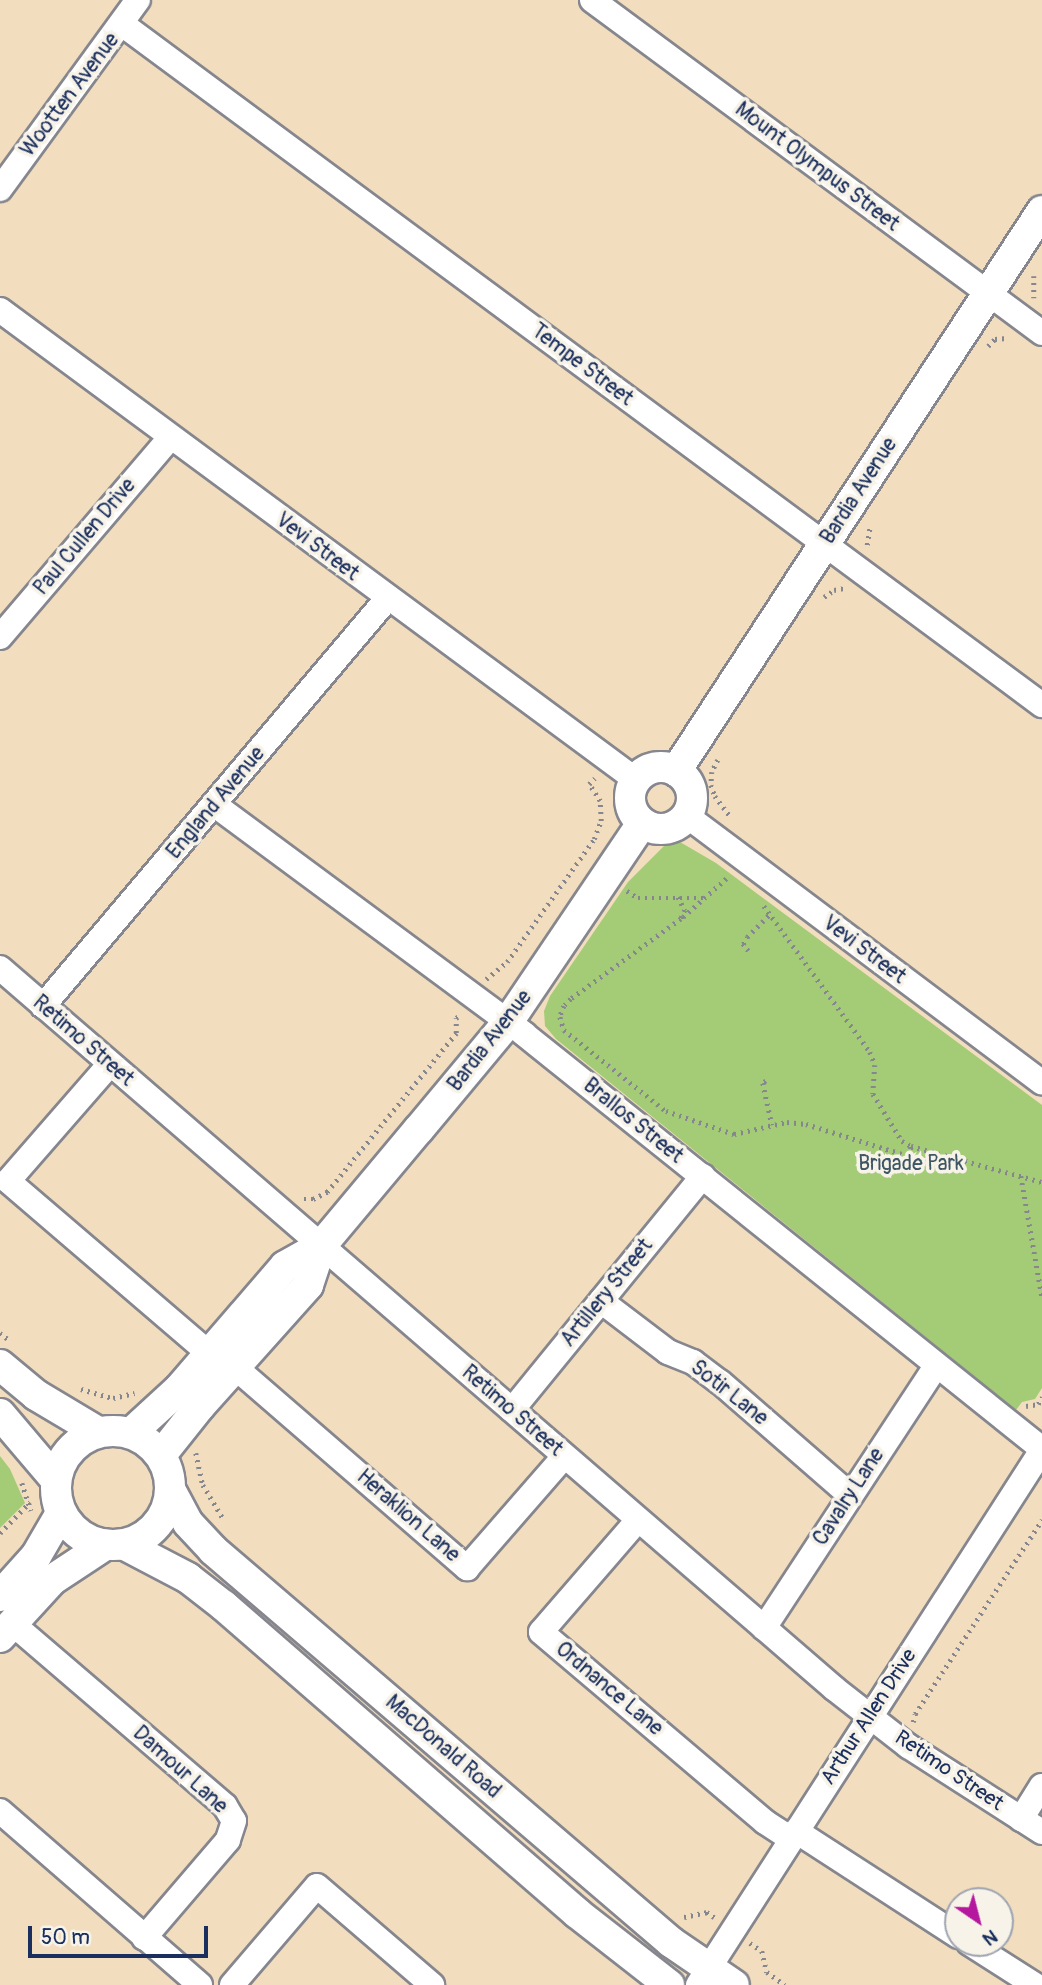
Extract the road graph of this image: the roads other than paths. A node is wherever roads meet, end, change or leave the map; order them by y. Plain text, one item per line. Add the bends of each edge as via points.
1 (138, 0) edge
2 (592, 0) edge
3 (122, 24) junction
4 (0, 189) edge
5 (1042, 211) edge
6 (988, 293) junction
7 (0, 310) edge
8 (1042, 333) edge
9 (170, 438) junction
10 (824, 545) junction
11 (387, 599) junction
12 (0, 637) edge
13 (1042, 705) edge
14 (676, 771) junction
15 (636, 780) junction
16 (215, 805) junction
17 (687, 816) junction
18 (642, 823) junction
19 (0, 968) edge
20 (43, 1006) junction
21 (508, 1022) junction
22 (110, 1064) junction
23 (1042, 1083) edge
24 (702, 1176) junction
25 (321, 1246) junction
26 (601, 1301) junction
27 (210, 1354) junction
28 (0, 1365) edge
29 (936, 1366) junction
30 (236, 1368) junction
31 (512, 1410) junction
32 (0, 1415) edge
33 (98, 1432) junction
34 (131, 1433) junction
35 (1042, 1450) edge
36 (161, 1455) junction
37 (564, 1457) junction
38 (56, 1480) junction
39 (172, 1491) junction
40 (850, 1495) junction
41 (61, 1513) junction
42 (638, 1520) junction
43 (115, 1545) junction
44 (0, 1596) edge
45 (764, 1628) junction
46 (6, 1630) edge
47 (869, 1716) junction
48 (1042, 1786) edge
49 (2, 1817) edge
50 (1021, 1819) junction
51 (1042, 1832) edge
52 (794, 1835) junction
53 (944, 1927) edge
54 (145, 1938) junction
55 (991, 1957) edge
56 (703, 1977) edge
57 (200, 1985) edge
58 (232, 1985) edge
59 (432, 1985) edge
60 (669, 1985) edge
61 (734, 1985) edge
62 (1035, 1985) edge

1 - 3 street, Wootten Avenue
2 - 6 street, Mount Olympus Street
3 - 4 street, Wootten Avenue
3 - 10 street, Tempe Street
5 - 6 street, Bardia Avenue
6 - 8 street, Mount Olympus Street
6 - 10 street, Bardia Avenue
7 - 9 street, Vevi Street
9 - 11 street, Vevi Street
9 - 12 street, Paul Cullen Drive
10 - 13 street, Tempe Street
10 - 14 street, Bardia Avenue
11 - 15 street, Vevi Street
11 - 16 street, England Avenue
14 - 15 street via 659,767
14 - 17 street via 684,777 692,796
15 - 18 street via 630,799
16 - 20 street, England Avenue
16 - 21 street, Brallos Street
17 - 18 street via 661,830
17 - 23 street, Vevi Street
18 - 21 street, Bardia Avenue
19 - 20 street, Retimo Street
20 - 22 street, Retimo Street
21 - 24 street, Brallos Street
21 - 25 street, Bardia Avenue
22 - 25 street, Retimo Street
22 - 27 street via 8,1181
24 - 26 street, Artillery Street
24 - 29 street, Brallos Street
25 - 27 street, Bardia Avenue via 285,1266
25 - 30 street, Bardia Avenue via 308,1286
25 - 31 street, Retimo Street
26 - 31 street, Artillery Street
26 - 40 street, Sotir Lane via 668,1352 693,1362 720,1382
27 - 34 street, Bardia Avenue
28 - 33 street via 36,1395
29 - 35 street, Brallos Street
29 - 40 street, Cavalry Lane
30 - 36 street, Bardia Avenue
30 - 37 street, Heraklion Lane via 467,1568
31 - 37 street, Retimo Street
32 - 38 street
33 - 34 street
33 - 38 street via 70,1450
34 - 36 street
35 - 47 street, Arthur Allen Drive
36 - 39 street
37 - 42 street, Retimo Street
38 - 41 street
39 - 43 street via 157,1526 142,1538
39 - 56 street, MacDonald Road via 188,1523 213,1550 671,1942
40 - 45 street, Cavalry Lane
41 - 43 street via 79,1534
41 - 44 street via 36,1556
42 - 45 street, Retimo Street
42 - 52 street, Ordnance Lane via 541,1632 765,1822
43 - 46 street via 52,1580
43 - 60 street, MacDonald Road via 188,1578 224,1606 577,1913
45 - 47 street, Retimo Street
46 - 54 street, Damour Lane via 225,1806 234,1821 229,1840
47 - 50 street, Retimo Street
47 - 52 street, Arthur Allen Drive
48 - 50 street
49 - 54 street
50 - 51 street, Retimo Street
52 - 53 street, Ordnance Lane
52 - 56 street, Arthur Allen Drive
54 - 57 street
55 - 62 street
56 - 61 street, MacDonald Road
58 - 59 street via 317,1886

